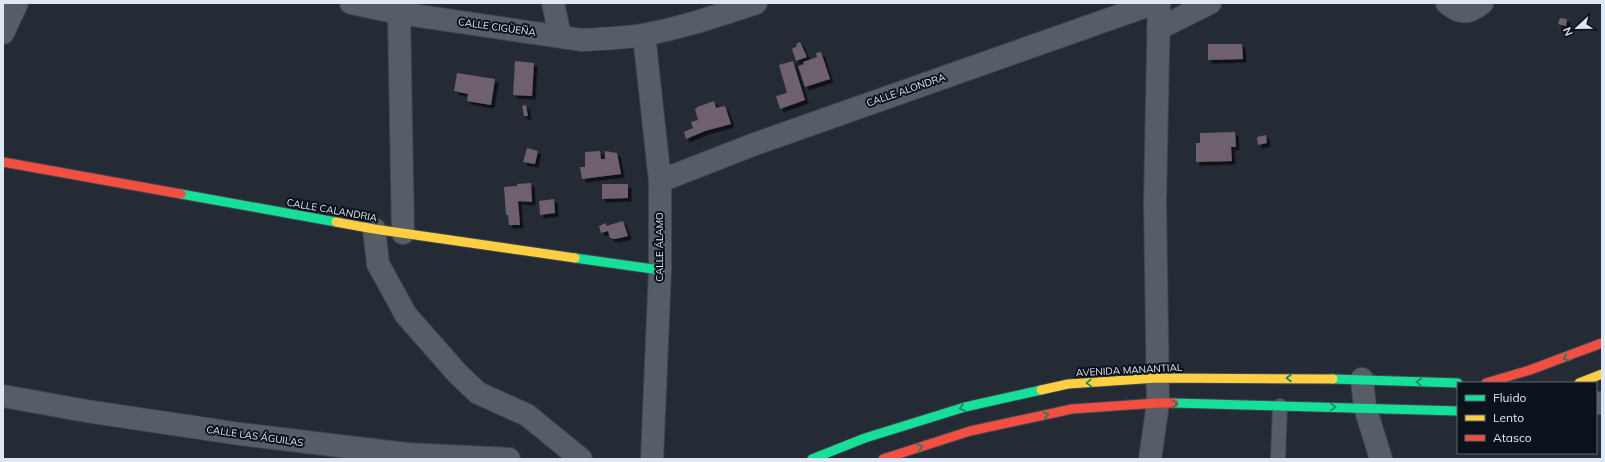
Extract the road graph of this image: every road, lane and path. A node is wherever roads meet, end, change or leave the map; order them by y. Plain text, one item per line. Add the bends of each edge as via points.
1 (17, 3) edge
2 (351, 3) edge
3 (553, 3) edge
4 (756, 3) edge
5 (1155, 3) edge
6 (1159, 3) edge
7 (1210, 3) edge
8 (1446, 3) edge
9 (1482, 3) edge
10 (399, 13) junction
11 (1158, 29) junction
12 (3, 34) edge
13 (644, 35) junction
14 (560, 36) junction
15 (3, 162) edge
16 (660, 181) junction
17 (374, 229) junction
18 (403, 233) junction
19 (660, 270) junction
20 (1602, 342) edge
21 (1602, 374) edge
22 (1157, 378) junction
23 (1362, 379) junction
24 (1489, 382) edge
25 (1582, 382) edge
26 (1457, 383) edge
27 (3, 396) edge
28 (1158, 403) junction
29 (1280, 406) junction
30 (1364, 407) junction
31 (1457, 411) edge
32 (509, 459) edge
33 (581, 459) edge
34 (652, 459) edge
35 (812, 459) edge
36 (883, 459) edge
37 (1150, 459) edge
38 (1278, 459) edge
39 (1381, 459) edge

1 - 12 street
2 - 10 street, CALLE CIGÜEÑA
3 - 14 street
4 - 13 street, CALLE CIGÜEÑA
5 - 16 street, CALLE ALONDRA via 762,141
6 - 11 street
7 - 11 street
8 - 9 street via 1455,10 1471,11
10 - 14 street, CALLE CIGÜEÑA
10 - 18 street
11 - 22 street via 1155,202
13 - 14 street, CALLE CIGÜEÑA via 582,40
13 - 16 street, CALLE ÁLAMO
15 - 17 street, CALLE CALANDRIA
16 - 19 street, CALLE ÁLAMO
17 - 18 street, CALLE CALANDRIA
17 - 33 street via 378,264 406,315 458,374 478,393 527,415
18 - 19 street, CALLE CALANDRIA
19 - 34 street, CALLE ÁLAMO
20 -> 24 street via 1540,367
21 - 25 street
23 -> 22 street, AVENIDA MANANTIAL
22 - 28 street
22 -> 35 street, AVENIDA MANANTIAL via 1068,384 965,406 865,438
26 -> 23 street, AVENIDA MANANTIAL
23 - 30 street
27 - 32 street, CALLE LAS ÁGUILAS via 240,434 406,454
28 -> 29 street
36 -> 28 street via 970,431 1072,409
28 - 37 street
29 -> 30 street
29 - 38 lane
30 - 31 street
30 - 39 street

